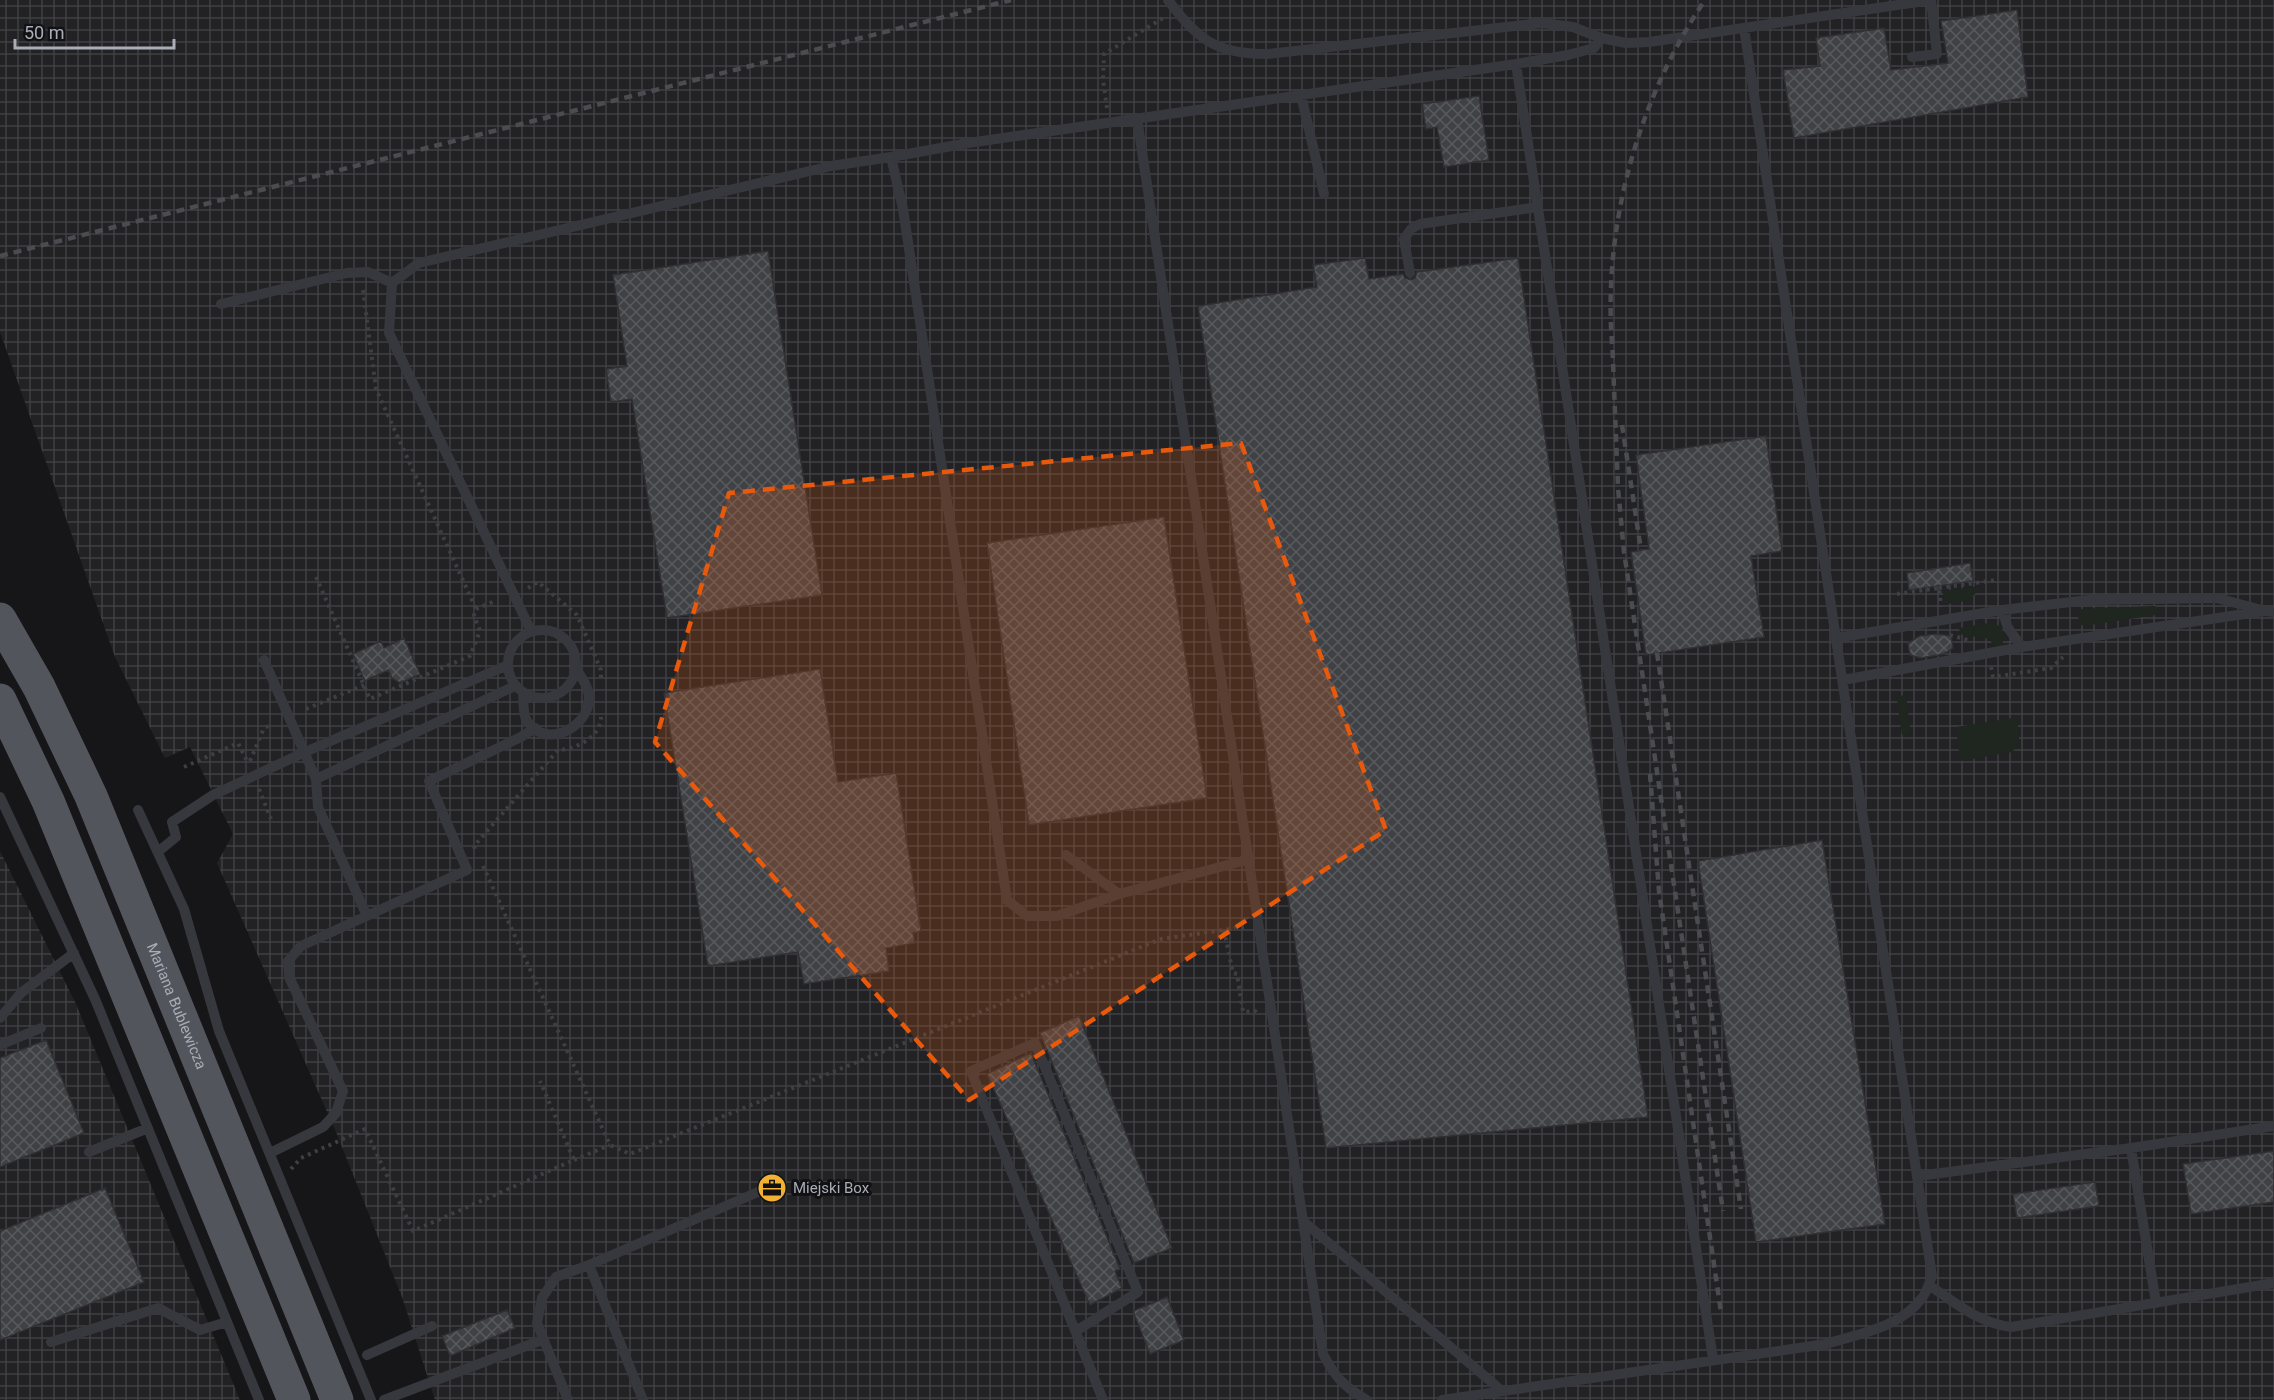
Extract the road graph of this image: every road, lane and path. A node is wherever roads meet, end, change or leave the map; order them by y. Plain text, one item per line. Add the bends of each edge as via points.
1 (1168, 0) edge
2 (1931, 0) edge
3 (1161, 20) dead end
4 (1744, 28) junction
5 (1601, 38) junction
6 (1912, 57) dead end
7 (1516, 64) junction
8 (1301, 95) junction
9 (1107, 109) dead end
10 (1137, 118) junction
11 (891, 157) junction
12 (1324, 194) dead end
13 (1538, 207) junction
14 (1410, 273) dead end
15 (392, 283) junction
16 (363, 290) dead end
17 (221, 304) dead end
18 (316, 577) dead end
19 (1997, 580) dead end
20 (528, 588) dead end
21 (1939, 588) dead end
22 (495, 601) dead end
23 (476, 609) junction
24 (2002, 610) junction
25 (2270, 612) edge
26 (0, 619) edge
27 (531, 631) junction
28 (1836, 638) junction
29 (2022, 647) junction
30 (264, 660) dead end
31 (508, 665) junction
32 (577, 670) junction
33 (601, 680) dead end
34 (1843, 680) junction
35 (364, 685) junction
36 (519, 689) junction
37 (0, 700) edge
38 (306, 709) dead end
39 (601, 712) dead end
40 (272, 724) dead end
41 (535, 728) junction
42 (305, 752) junction
43 (184, 766) dead end
44 (316, 779) junction
45 (258, 788) dead end
46 (0, 797) edge
47 (138, 810) dead end
48 (271, 819) dead end
49 (159, 851) junction
50 (1066, 855) dead end
51 (1250, 859) junction
52 (1119, 894) junction
53 (367, 916) junction
54 (1248, 926) dead end
55 (1224, 930) junction
56 (74, 953) junction
57 (0, 1018) edge
58 (1258, 1018) dead end
59 (41, 1028) dead end
60 (0, 1045) edge
61 (540, 1081) dead end
62 (2274, 1126) edge
63 (148, 1128) junction
64 (610, 1145) junction
65 (2131, 1148) junction
66 (89, 1152) dead end
67 (270, 1153) junction
68 (574, 1160) junction
69 (291, 1169) dead end
70 (1918, 1176) junction
71 (758, 1192) dead end
72 (1303, 1221) junction
73 (589, 1265) junction
74 (2274, 1282) edge
75 (1929, 1285) junction
76 (2156, 1303) junction
77 (227, 1322) junction
78 (432, 1326) dead end
79 (1076, 1331) junction
80 (542, 1340) junction
81 (51, 1342) dead end
82 (367, 1355) dead end
83 (1713, 1359) junction
84 (1502, 1391) junction
85 (259, 1400) edge
86 (294, 1400) edge
87 (337, 1400) edge
88 (371, 1400) edge
89 (384, 1400) edge
90 (568, 1400) edge
91 (643, 1400) edge
92 (1103, 1400) edge
93 (1367, 1400) edge
94 (1442, 1400) edge

1 - 5 lane via 1195,32 1217,47 1242,54 1542,23 1573,27
2 - 4 lane
2 - 6 lane via 1937,54
3 - 9 path via 1104,54
4 - 5 lane via 1649,42
4 - 28 lane
5 - 7 lane via 1594,48
7 - 8 lane
7 - 13 lane
8 - 10 lane
8 - 12 lane
10 - 11 lane
10 - 51 lane
11 - 15 lane via 831,166 419,263
11 - 52 lane via 903,209 1007,900 1027,916 1057,916
13 - 14 lane via 1420,224 1404,239
13 - 83 lane
15 - 17 lane via 368,272 347,273
15 - 27 lane via 389,333
16 - 23 path via 376,389
18 - 35 path
19 - 21 path
20 - 33 path via 538,582 577,615 601,670
22 - 23 path
23 - 35 path via 474,615 480,631 470,656 370,699
24 - 25 lane via 2089,600 2217,598
24 - 28 lane
24 - 29 lane via 2008,628
25 - 29 lane
26 - 87 main road, Mariana Bublewicza via 39,687 91,796
27 - 31 lane via 514,644
27 - 32 lane via 543,629 565,638 573,647
28 - 34 lane
29 - 34 lane
30 - 42 lane
31 - 36 lane
31 - 42 lane
32 - 36 lane via 573,682 555,697 533,698
32 - 41 lane via 588,692 585,715 568,731 544,733
34 - 70 lane
35 - 38 path
36 - 41 lane via 527,720
36 - 44 lane
37 - 86 main road via 48,801
39 - 64 path via 601,722 585,743 558,750 474,846
40 - 43 path via 264,728 248,764 238,743
41 - 53 lane via 429,781 467,870
42 - 44 lane
42 - 49 lane via 196,804 172,822 176,837
44 - 53 lane via 318,807
45 - 48 path
46 - 56 lane
47 - 49 lane
49 - 67 lane via 184,909 219,1031
50 - 52 lane
51 - 52 lane
51 - 72 lane
53 - 67 lane via 301,946 288,961 290,977 343,1091 336,1113 323,1127
54 - 55 path
55 - 58 path via 1233,973 1238,974 1243,1012 1255,1011
55 - 64 path via 1161,939 630,1154
56 - 57 lane via 21,993
56 - 63 lane
59 - 60 lane
61 - 68 path
62 - 65 lane
63 - 66 lane
63 - 77 lane
64 - 68 path
65 - 70 lane
65 - 76 lane
67 - 88 lane
68 - 69 path via 413,1232 365,1129 301,1158
70 - 75 lane via 1932,1276
71 - 73 lane
72 - 84 lane
72 - 93 lane via 1323,1354 1334,1375
73 - 80 lane via 556,1277 542,1298 537,1323
73 - 91 lane
74 - 76 lane
75 - 76 lane via 1979,1319 2011,1327
75 - 83 lane via 1906,1313 1875,1330 1826,1344
77 - 81 lane via 200,1330 158,1308
77 - 85 lane
78 - 82 lane
79 - 79 lane via 1138,1292 1035,1043 971,1071
79 - 92 lane
80 - 89 lane
80 - 90 lane
83 - 84 lane
84 - 94 lane

